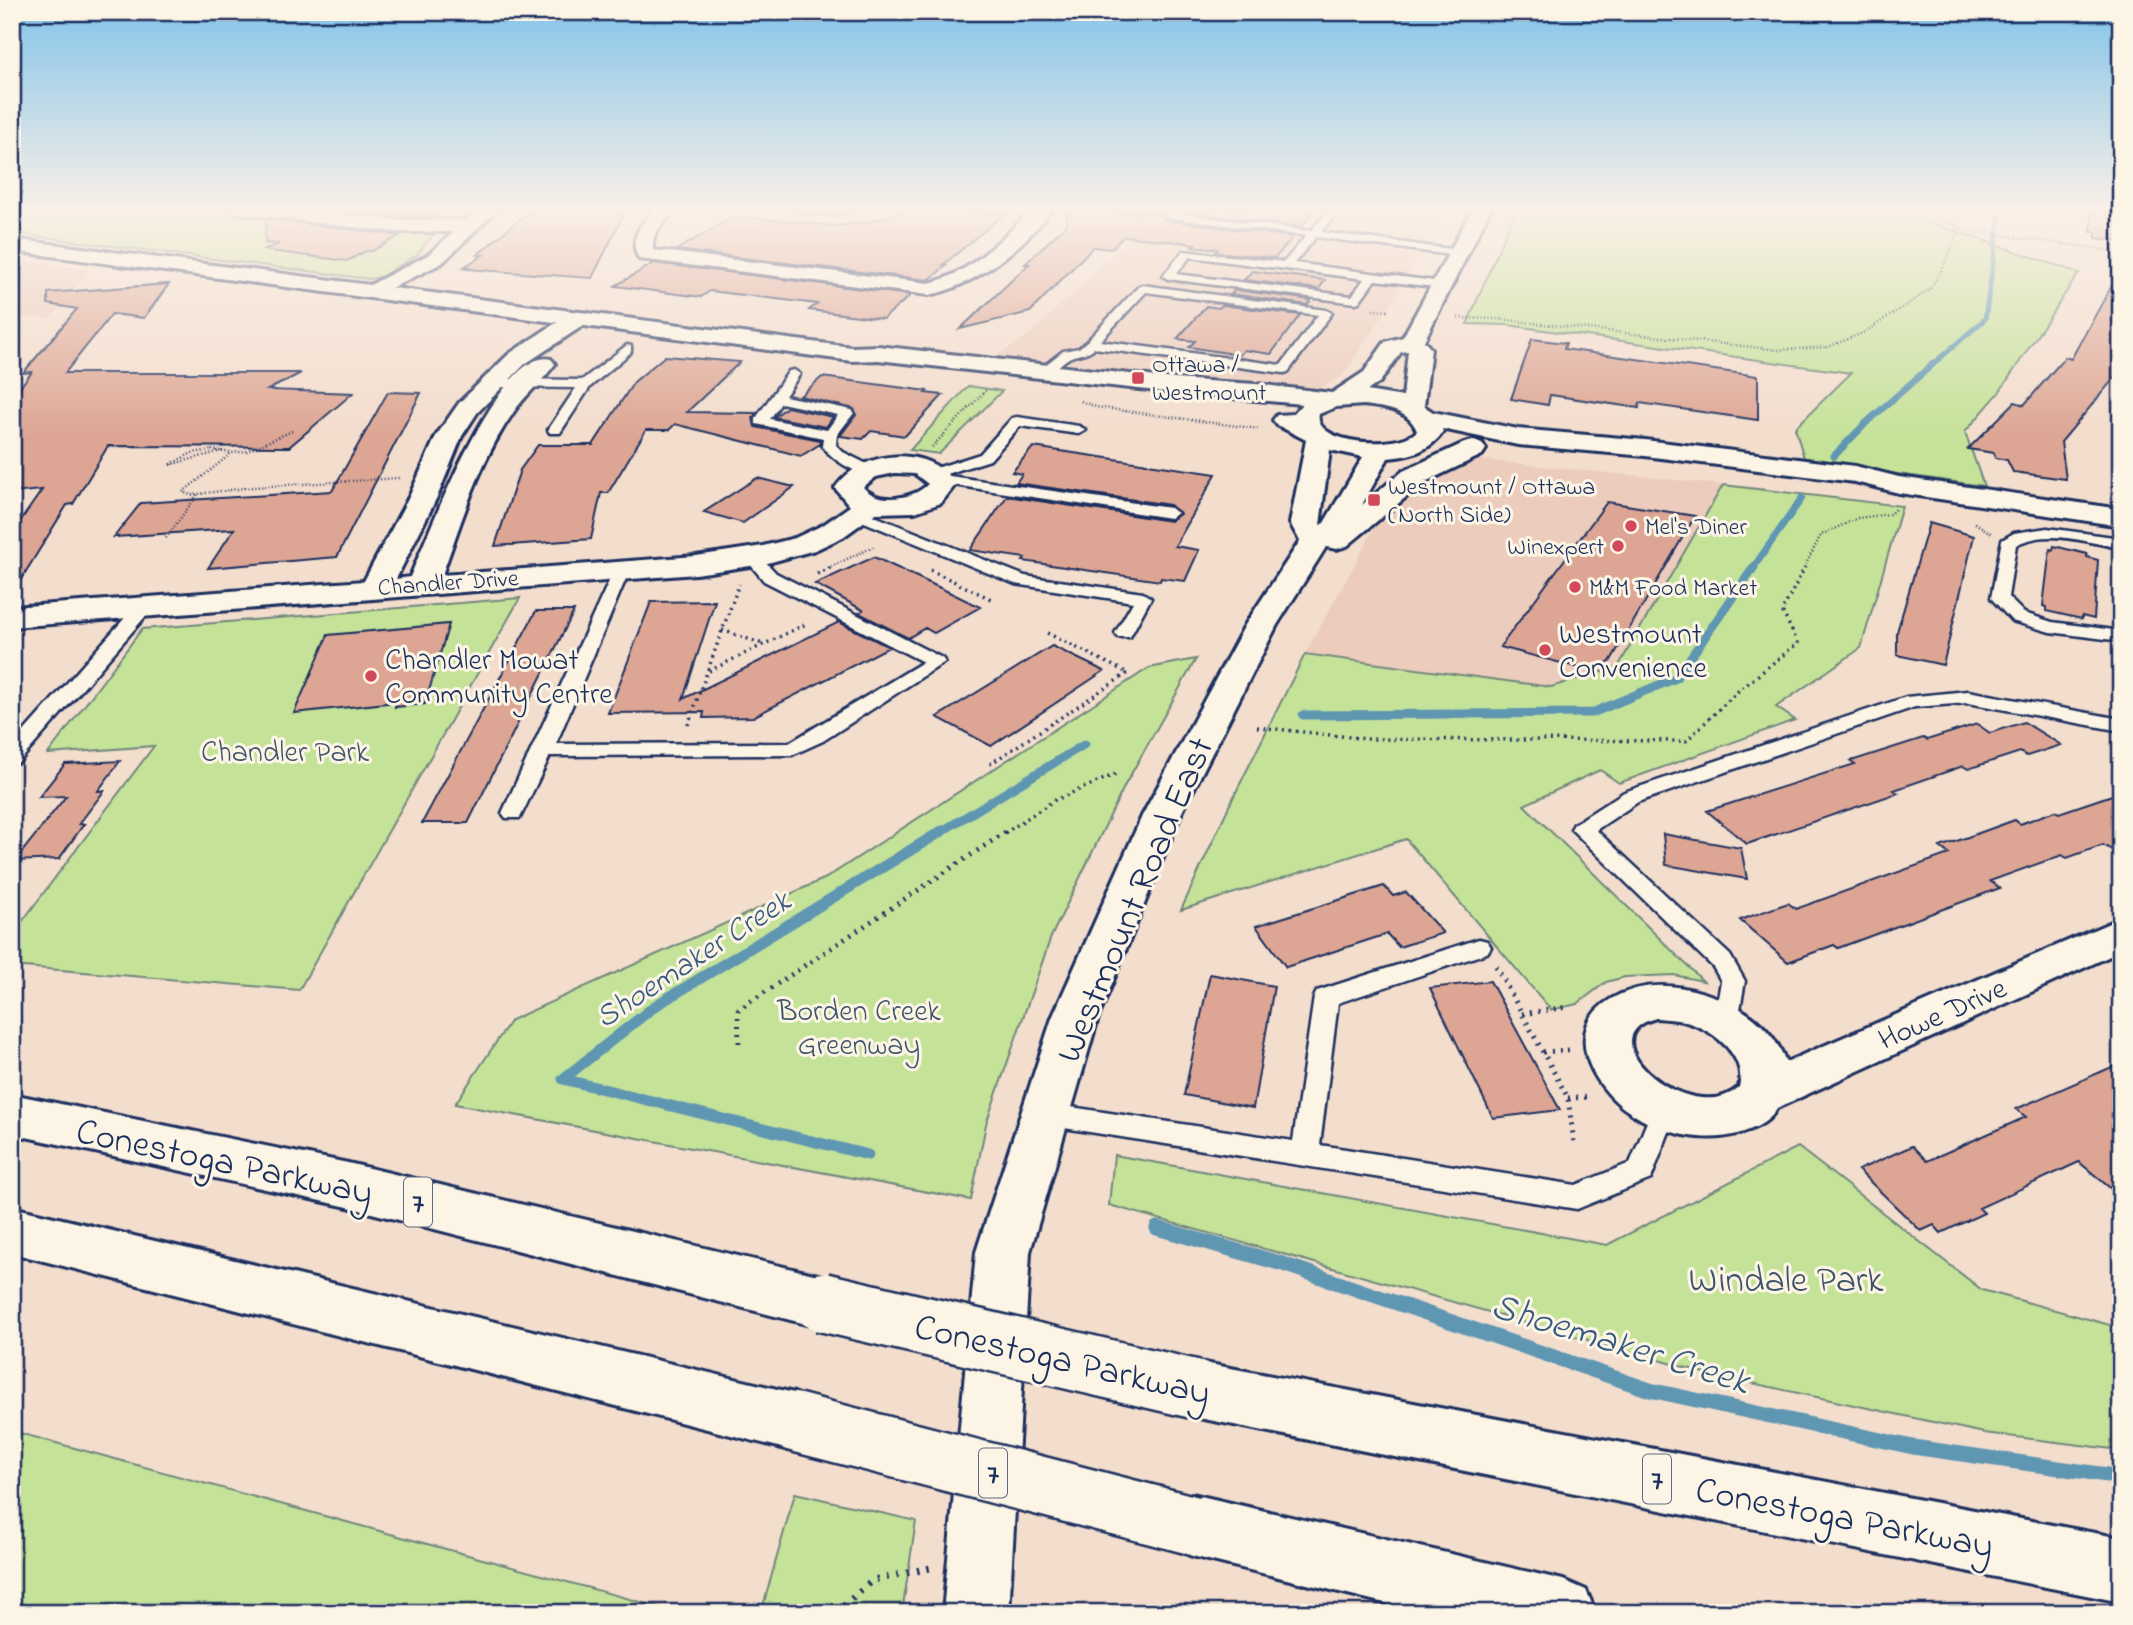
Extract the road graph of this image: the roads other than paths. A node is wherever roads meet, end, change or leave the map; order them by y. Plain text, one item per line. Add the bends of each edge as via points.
1 (325, 284) edge
2 (387, 284) edge
3 (886, 284) edge
4 (952, 284) edge
5 (1234, 284) edge
6 (1366, 284) edge
7 (1432, 284) edge
8 (1442, 285) joint
9 (375, 290) junction
10 (579, 318) junction
11 (607, 322) junction
12 (1412, 342) junction
13 (1091, 344) junction
14 (627, 349) dead end
15 (852, 354) junction
16 (1045, 372) junction
17 (794, 374) dead end
18 (524, 382) junction
19 (491, 383) junction
20 (585, 384) junction
21 (777, 398) junction
22 (1336, 400) junction
23 (1417, 408) junction
24 (555, 430) dead end
25 (1079, 430) dead end
26 (1314, 433) junction
27 (830, 435) junction
28 (1393, 449) junction
29 (1473, 449) junction
30 (934, 468) junction
31 (868, 470) junction
32 (415, 486) junction
33 (460, 492) junction
34 (1900, 495) junction
35 (863, 509) junction
36 (1170, 513) dead end
37 (2121, 518) edge
38 (2121, 543) edge
39 (1309, 549) junction
40 (747, 566) junction
41 (622, 569) junction
42 (423, 584) junction
43 (376, 587) junction
44 (145, 606) junction
45 (12, 617) edge
46 (1124, 633) dead end
47 (2121, 636) edge
48 (2121, 725) edge
49 (543, 750) junction
50 (12, 758) edge
51 (513, 813) dead end
52 (2121, 933) edge
53 (1479, 947) road end
54 (1726, 1021) junction
55 (1764, 1093) junction
56 (1665, 1108) junction
57 (12, 1114) edge
58 (1045, 1114) junction
59 (1305, 1155) junction
60 (12, 1230) edge
61 (2121, 1570) edge
62 (976, 1613) edge
63 (1563, 1613) edge

1 - 9 main road
2 - 9 main road
3 - 4 main road via 929,289
5 - 6 lane via 1355,300
7 - 8 lane
8 - 12 main road
9 - 10 main road
10 - 11 main road
10 - 19 main road via 532,347
11 - 15 main road
11 - 18 main road via 550,358
12 - 22 main road via 1393,347 1372,377
12 - 23 main road via 1420,349
13 - 13 lane via 1143,288 1326,313 1284,369
13 - 16 lane via 1067,354
14 - 20 lane
15 - 16 main road via 878,352
15 - 26 main road via 896,364 1232,407 1279,418
16 - 22 main road
17 - 21 lane
18 - 19 lane
18 - 20 lane
18 - 33 main road via 485,433
19 - 32 main road via 468,408
20 - 24 lane
21 - 27 lane via 761,421
21 - 27 lane via 847,413
22 - 23 main road via 1389,401
22 - 26 main road via 1305,415
23 - 28 main road via 1430,432 1426,438
23 - 34 main road via 1518,436 1855,474
25 - 30 lane via 1017,421 985,457
26 - 28 main road via 1347,447
26 - 39 main road via 1304,523
27 - 31 lane via 829,446 838,455
28 - 29 main road
28 - 39 main road via 1335,528
29 - 34 main road via 1643,460
29 - 39 main road via 1413,477 1336,540
30 - 31 main road via 895,465
30 - 35 main road via 939,491 932,497 915,504
30 - 36 lane
31 - 35 main road via 849,488
32 - 33 lane
32 - 43 main road
33 - 42 main road
34 - 37 main road
35 - 40 main road, Chandler Drive via 833,531
35 - 46 lane via 1021,580 1143,598
38 - 47 lane via 2027,534 2008,543 1999,598 2018,617 2050,627
39 - 58 main road, Westmount Road East via 1261,625 1161,816 1075,1018
40 - 41 main road, Chandler Drive
40 - 49 lane via 936,662 792,749
41 - 42 main road, Chandler Drive
41 - 49 lane
42 - 43 main road, Chandler Drive
43 - 44 main road, Chandler Drive
44 - 45 main road, Chandler Drive
44 - 50 lane
48 - 54 lane via 1968,697 1913,701 1630,797 1582,829 1722,961 1733,981
49 - 51 lane
52 - 55 main road, Howe Drive
53 - 59 lane via 1326,997
54 - 55 main road, Howe Drive via 1760,1056 1766,1075
54 - 56 main road, Howe Drive via 1703,1009 1656,1001 1635,1004 1609,1026 1606,1042 1623,1078
55 - 56 main road, Howe Drive via 1745,1111 1716,1119
56 - 59 lane via 1641,1171 1577,1197
57 - 61 main road, Conestoga Parkway / 7, bridge via 348,1185 1194,1389
58 - 59 lane
58 - 62 main road, Westmount Road East via 1003,1252
60 - 63 main road, 7, bridge via 1192,1525

